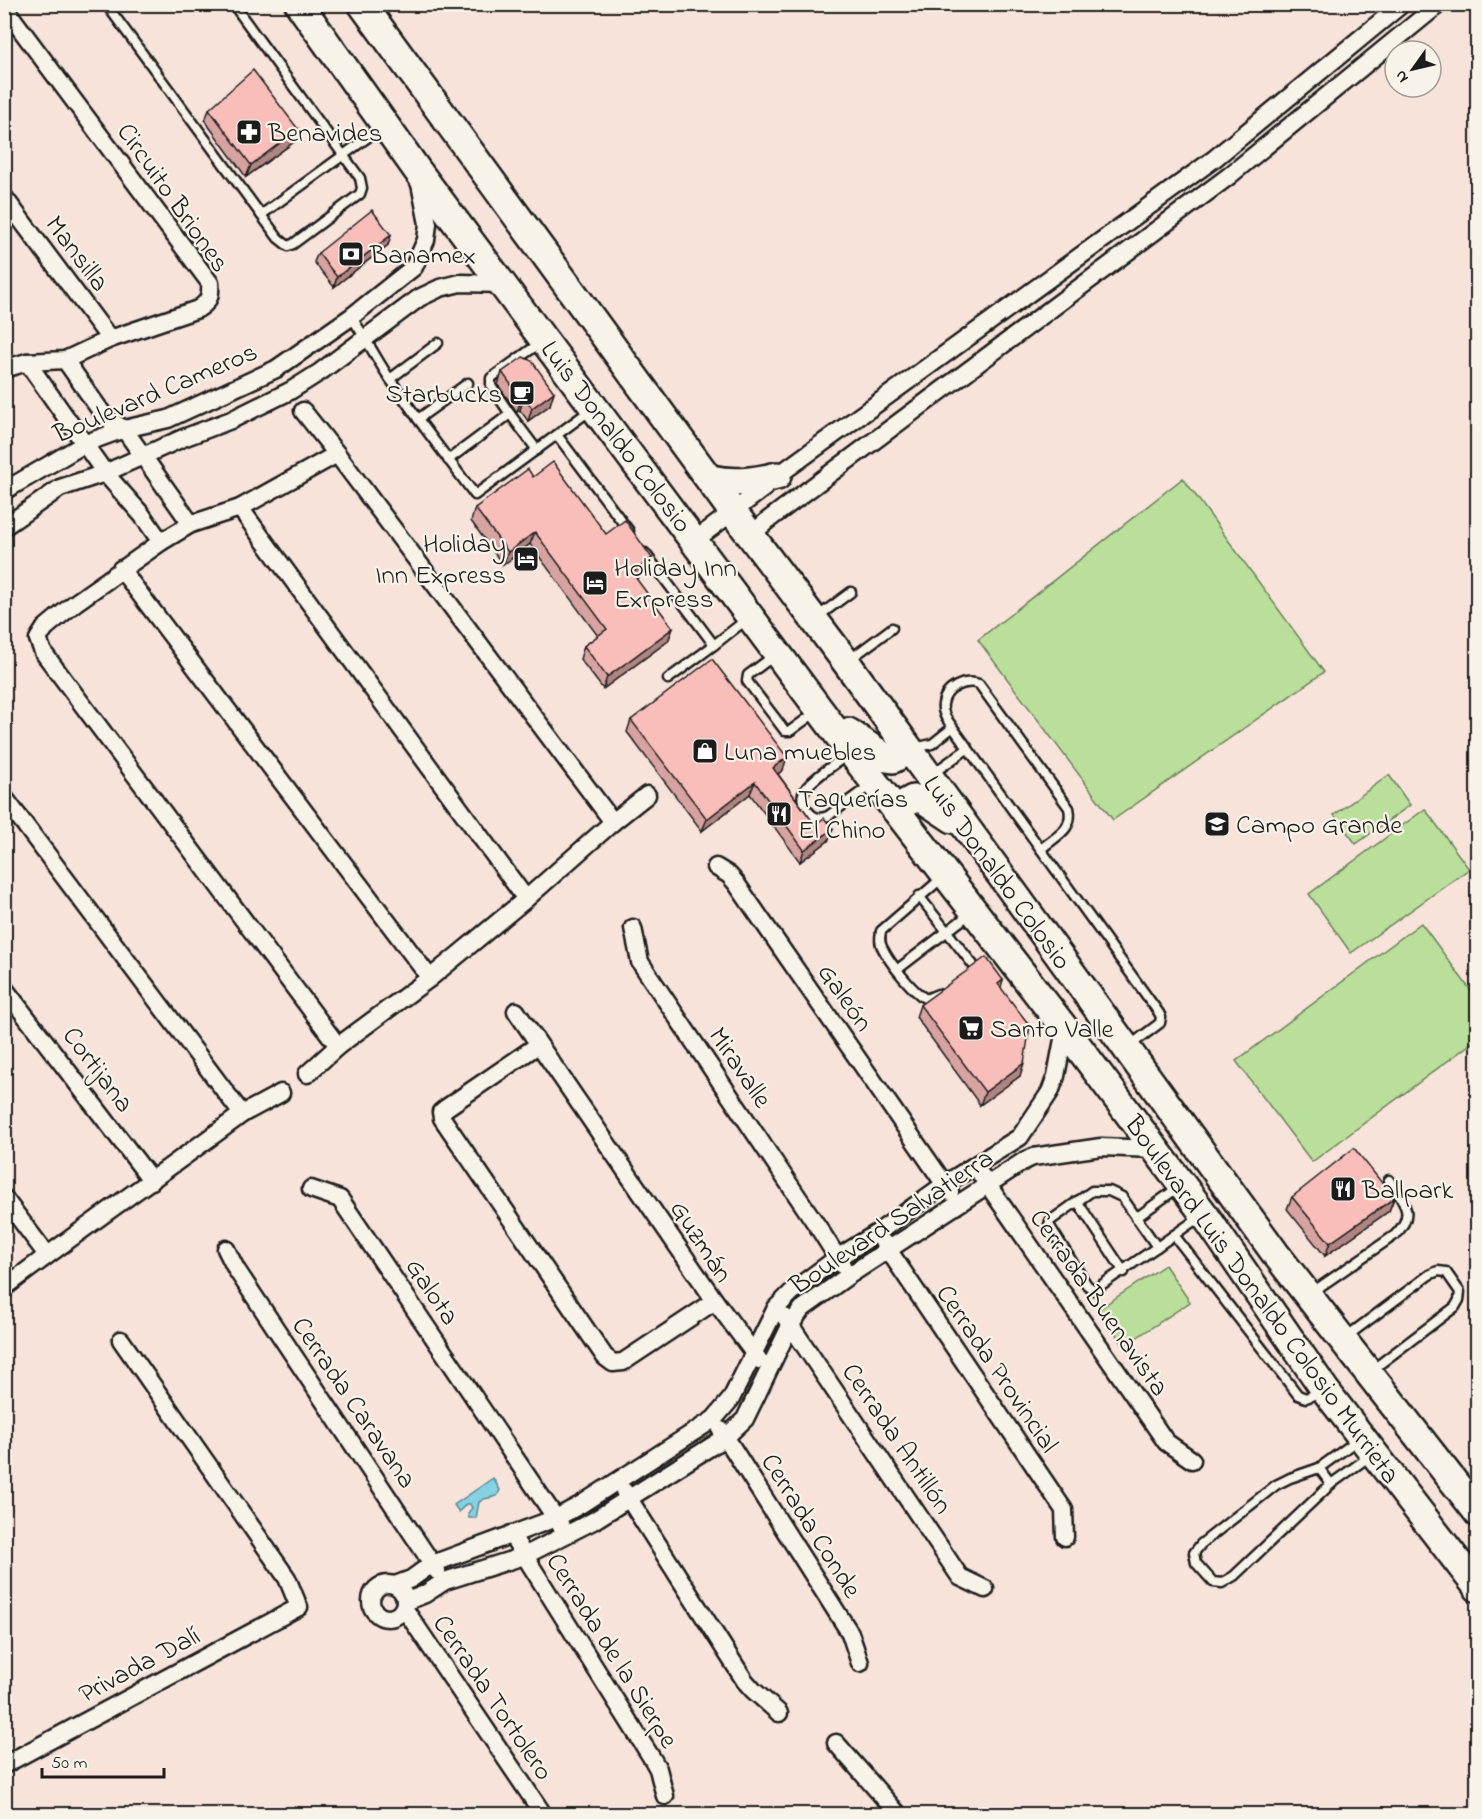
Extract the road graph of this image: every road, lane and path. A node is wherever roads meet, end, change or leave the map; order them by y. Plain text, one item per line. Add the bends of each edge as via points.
1 (106, 4) edge
2 (233, 4) edge
3 (299, 4) edge
4 (362, 4) edge
5 (1402, 4) edge
6 (1440, 4) edge
7 (4, 7) edge
8 (385, 125) junction
9 (343, 155) junction
10 (1214, 159) junction
11 (417, 170) junction
12 (1229, 176) junction
13 (4, 197) edge
14 (261, 215) junction
15 (504, 284) junction
16 (351, 316) junction
17 (978, 330) junction
18 (367, 337) junction
19 (110, 339) junction
20 (544, 339) junction
21 (438, 343) dead end
22 (995, 352) junction
23 (65, 360) junction
24 (27, 362) junction
25 (4, 369) edge
26 (276, 369) junction
27 (390, 379) junction
28 (468, 382) dead end
29 (290, 391) junction
30 (594, 407) junction
31 (303, 411) dead end
32 (510, 414) junction
33 (418, 418) junction
34 (124, 429) junction
35 (557, 435) junction
36 (86, 443) junction
37 (537, 450) junction
38 (337, 454) junction
39 (142, 456) junction
40 (448, 460) junction
41 (105, 473) junction
42 (777, 476) junction
43 (710, 479) junction
44 (4, 491) edge
45 (240, 508) junction
46 (733, 512) junction
47 (191, 524) junction
48 (4, 527) edge
49 (750, 536) junction
50 (636, 540) edge
51 (694, 541) junction
52 (161, 542) junction
53 (643, 549) edge
54 (121, 569) junction
55 (851, 592) dead end
56 (751, 616) junction
57 (814, 620) junction
58 (892, 628) dead end
59 (714, 645) junction
60 (778, 653) junction
61 (846, 662) junction
62 (668, 680) dead end
63 (827, 718) junction
64 (952, 728) junction
65 (967, 749) junction
66 (909, 750) junction
67 (851, 752) junction
68 (929, 776) junction
69 (875, 782) junction
70 (647, 795) dead end
71 (4, 797) edge
72 (896, 809) junction
73 (613, 822) junction
74 (966, 828) junction
75 (1041, 849) junction
76 (716, 867) dead end
77 (945, 875) junction
78 (919, 896) junction
79 (526, 899) junction
80 (973, 911) junction
81 (633, 928) dead end
82 (947, 930) junction
83 (992, 953) junction
84 (974, 966) junction
85 (898, 969) junction
86 (966, 972) edge
87 (430, 978) junction
88 (1081, 986) joint
89 (4, 988) edge
90 (943, 990) edge
91 (1049, 1008) joint
92 (516, 1011) dead end
93 (1065, 1029) junction
94 (538, 1045) junction
95 (338, 1046) junction
96 (1126, 1048) junction
97 (307, 1074) dead end
98 (281, 1093) dead end
99 (242, 1114) junction
100 (1020, 1137) junction
101 (1155, 1149) junction
102 (1033, 1156) junction
103 (975, 1166) junction
104 (1389, 1180) dead end
105 (152, 1181) junction
106 (945, 1184) junction
107 (987, 1184) junction
108 (1182, 1185) junction
109 (311, 1189) dead end
110 (4, 1198) edge
111 (1077, 1201) junction
112 (958, 1203) junction
113 (1204, 1214) junction
114 (1136, 1218) junction
115 (877, 1233) junction
116 (1174, 1235) junction
117 (1225, 1245) junction
118 (1157, 1247) junction
119 (226, 1249) dead end
120 (888, 1250) junction
121 (1275, 1252) junction
122 (47, 1255) junction
123 (837, 1258) junction
124 (1124, 1272) junction
125 (849, 1276) junction
126 (4, 1288) edge
127 (1308, 1295) junction
128 (715, 1301) junction
129 (776, 1308) junction
130 (791, 1324) junction
131 (1344, 1339) junction
132 (121, 1340) dead end
133 (753, 1355) junction
134 (770, 1371) junction
135 (1369, 1372) junction
136 (1325, 1390) junction
137 (714, 1419) junction
138 (726, 1437) junction
139 (1368, 1446) junction
140 (1192, 1460) dead end
141 (1319, 1468) junction
142 (618, 1480) junction
143 (1331, 1484) junction
144 (629, 1499) junction
145 (1478, 1513) edge
146 (556, 1518) junction
147 (511, 1534) junction
148 (567, 1534) junction
149 (1065, 1537) dead end
150 (1450, 1552) junction
151 (524, 1556) junction
152 (432, 1564) junction
153 (1478, 1572) edge
154 (445, 1581) junction
155 (395, 1585) junction
156 (1478, 1588) edge
157 (985, 1589) dead end
158 (404, 1605) junction
159 (860, 1663) dead end
160 (779, 1713) dead end
161 (836, 1743) dead end
162 (4, 1765) edge
163 (665, 1796) dead end
164 (543, 1815) edge
165 (898, 1815) edge

1 - 14 lane
2 - 9 lane
3 - 8 main road, Luis Donaldo Colosio
4 - 43 main road, Luis Donaldo Colosio
5 - 10 street
6 - 12 street
7 - 19 street, Circuito Briones via 210,283 207,303 198,309
8 - 9 lane
8 - 11 main road, Luis Donaldo Colosio
9 - 14 lane
9 - 14 lane via 360,178 360,194 293,244 282,243
10 - 12 street
10 - 17 street
11 - 15 main road, Luis Donaldo Colosio
11 - 16 street, Boulevard Cameros via 428,224 417,261 405,275
12 - 22 street
13 - 19 street, Mansilla
15 - 18 street, Boulevard Cameros via 460,283 440,288 419,298
15 - 20 main road, Luis Donaldo Colosio
16 - 18 lane
16 - 26 street, Boulevard Cameros
17 - 22 street
17 - 42 street
18 - 27 lane
18 - 29 street, Boulevard Cameros
19 - 23 street, Circuito Briones
20 - 30 main road, Luis Donaldo Colosio
20 - 32 lane via 491,378 491,386
21 - 27 lane
22 - 49 street
23 - 24 street, Circuito Briones
23 - 34 street via 105,417
24 - 25 street, Circuito Briones
24 - 36 street
26 - 29 street
26 - 34 street, Boulevard Cameros via 168,419
27 - 33 lane
28 - 33 lane
29 - 39 street, Boulevard Cameros
30 - 35 lane
30 - 51 main road, Luis Donaldo Colosio
31 - 38 street
32 - 37 lane
32 - 40 lane
33 - 40 lane
34 - 36 street, Boulevard Cameros
34 - 39 street
35 - 37 lane
35 - 50 lane
36 - 41 street
36 - 44 street, Boulevard Cameros
37 - 40 lane via 477,495
38 - 45 street
38 - 73 street
39 - 41 street, Boulevard Cameros
39 - 47 street
41 - 48 street, Boulevard Cameros via 60,488
41 - 52 street
42 - 43 main road via 746,483
42 - 46 street
43 - 46 main road, Luis Donaldo Colosio
45 - 47 street
45 - 79 street
46 - 49 main road, Luis Donaldo Colosio
46 - 51 street
47 - 52 street
49 - 57 main road, Luis Donaldo Colosio
51 - 56 main road, Luis Donaldo Colosio
52 - 54 street
53 - 59 lane
54 - 87 street
54 - 95 street via 45,628 38,639 43,652
55 - 57 lane
56 - 59 lane
56 - 60 main road, Luis Donaldo Colosio
57 - 61 main road, Luis Donaldo Colosio
58 - 61 lane
59 - 62 lane
60 - 63 main road, Luis Donaldo Colosio
60 - 63 lane via 748,675 747,681 784,731
61 - 66 main road, Luis Donaldo Colosio
63 - 66 main road via 886,758 893,759
63 - 67 main road, Luis Donaldo Colosio
64 - 65 lane
64 - 66 lane via 932,744
64 - 75 lane via 946,718 944,700 962,683 979,684 1069,808 1068,828
65 - 68 lane
65 - 75 lane
66 - 68 main road, Luis Donaldo Colosio
67 - 69 main road, Luis Donaldo Colosio
67 - 69 lane via 802,794 808,811 820,819 828,816
68 - 74 main road, Luis Donaldo Colosio
69 - 72 main road, Luis Donaldo Colosio
70 - 73 street
71 - 99 street
72 - 74 main road via 913,799 923,799
72 - 77 main road, Luis Donaldo Colosio
73 - 79 street
74 - 88 main road, Luis Donaldo Colosio
75 - 96 lane via 1159,1012 1160,1023
76 - 106 street, Galeón via 736,883
77 - 78 lane
77 - 80 main road, Luis Donaldo Colosio
78 - 82 lane
78 - 85 lane via 881,930 882,949
79 - 87 street
80 - 82 lane
80 - 83 main road, Luis Donaldo Colosio
81 - 123 street, Miravalle via 640,962
82 - 84 lane
82 - 85 lane
83 - 84 lane
83 - 91 main road, Luis Donaldo Colosio
84 - 86 lane
85 - 90 lane via 917,994 926,999
87 - 95 street
88 - 96 main road, Boulevard Luis Donaldo Colosio Murrieta
89 - 105 street, Cortijana
91 - 93 main road, Boulevard Luis Donaldo Colosio Murrieta
92 - 94 street
93 - 100 street, Boulevard Salvatierra via 1050,1092
93 - 101 main road, Boulevard Luis Donaldo Colosio Murrieta
94 - 128 street, Guzmán
94 - 128 street, Guzmán via 446,1108 441,1112 442,1118 605,1357 613,1363 623,1362
95 - 97 street
96 - 121 main road, Boulevard Luis Donaldo Colosio Murrieta
98 - 99 street
99 - 105 street
100 - 102 street
100 - 103 street, Boulevard Salvatierra
101 - 102 street, Boulevard Salvatierra via 1101,1148
101 - 108 main road, Boulevard Luis Donaldo Colosio Murrieta
102 - 107 street, Boulevard Salvatierra
103 - 106 street, Boulevard Salvatierra
103 - 107 street, Cerrada Buenavista
104 - 127 lane via 1406,1207 1404,1226
105 - 122 street
106 - 112 street, Galeón
106 - 115 street, Boulevard Salvatierra
107 - 112 street, Boulevard Salvatierra
107 - 140 street, Cerrada Buenavista via 1166,1442
108 - 113 main road, Boulevard Luis Donaldo Colosio Murrieta
108 - 114 lane
109 - 146 street, Galota via 340,1199
110 - 122 street
111 - 114 lane via 1092,1191 1109,1191 1122,1197
111 - 124 lane
111 - 124 lane via 1050,1221 1051,1232 1090,1288 1094,1290
112 - 120 street, Boulevard Salvatierra
113 - 116 lane
113 - 117 main road, Boulevard Luis Donaldo Colosio Murrieta
114 - 118 lane
115 - 120 street, Cerrada Provincial
115 - 123 street, Boulevard Salvatierra
116 - 118 lane
116 - 136 lane via 1298,1395 1306,1398
117 - 121 main road via 1249,1238
117 - 136 main road, Boulevard Luis Donaldo Colosio Murrieta
118 - 124 lane
119 - 152 street, Cerrada Caravana
120 - 125 street, Boulevard Salvatierra
120 - 149 street, Cerrada Provincial via 1064,1510
121 - 127 main road, Boulevard Luis Donaldo Colosio Murrieta
122 - 126 street
123 - 125 street, Miravalle
123 - 129 street, Boulevard Salvatierra
125 - 130 street, Boulevard Salvatierra via 802,1309
127 - 131 main road, Boulevard Luis Donaldo Colosio Murrieta
128 - 133 street
129 - 130 street, Cerrada Antillón
129 - 133 street, Boulevard Salvatierra
130 - 134 street, Boulevard Salvatierra
130 - 157 street, Cerrada Antillón via 960,1577
131 - 135 main road, Boulevard Luis Donaldo Colosio Murrieta
131 - 135 lane via 1429,1275 1446,1272 1460,1292 1455,1307
132 - 162 street, Privada Dalí via 287,1578 299,1607
133 - 134 street
133 - 137 street, Boulevard Salvatierra via 731,1399
134 - 138 street, Boulevard Salvatierra via 745,1419
135 - 145 main road, Boulevard Luis Donaldo Colosio Murrieta
136 - 139 main road, Boulevard Luis Donaldo Colosio Murrieta
137 - 138 street, Cerrada Conde
137 - 142 street, Boulevard Salvatierra
138 - 144 street, Boulevard Salvatierra
138 - 159 street, Cerrada Conde via 850,1632
139 - 141 lane
139 - 143 lane
139 - 150 main road, Boulevard Luis Donaldo Colosio Murrieta
141 - 143 lane
141 - 143 lane via 1276,1485 1201,1544 1194,1552 1196,1563 1213,1582 1222,1584
142 - 144 street
142 - 146 street, Boulevard Salvatierra
144 - 148 street, Boulevard Salvatierra
144 - 160 street via 745,1681
146 - 147 street, Boulevard Salvatierra
146 - 148 street, Galota
147 - 151 street, Cerrada de la Sierpe
147 - 152 street, Boulevard Salvatierra
148 - 151 street, Boulevard Salvatierra
150 - 153 main road
150 - 156 main road, Boulevard Luis Donaldo Colosio Murrieta
151 - 154 street, Boulevard Salvatierra
151 - 163 street, Cerrada de la Sierpe via 653,1760
152 - 154 street, Cerrada Caravana
152 - 155 street, Boulevard Salvatierra
154 - 158 street, Boulevard Salvatierra
155 - 158 street via 404,1595
155 - 158 street via 376,1588 370,1600 372,1607 375,1613 387,1618 400,1614
158 - 164 street, Cerrada Tortolero
161 - 165 street

